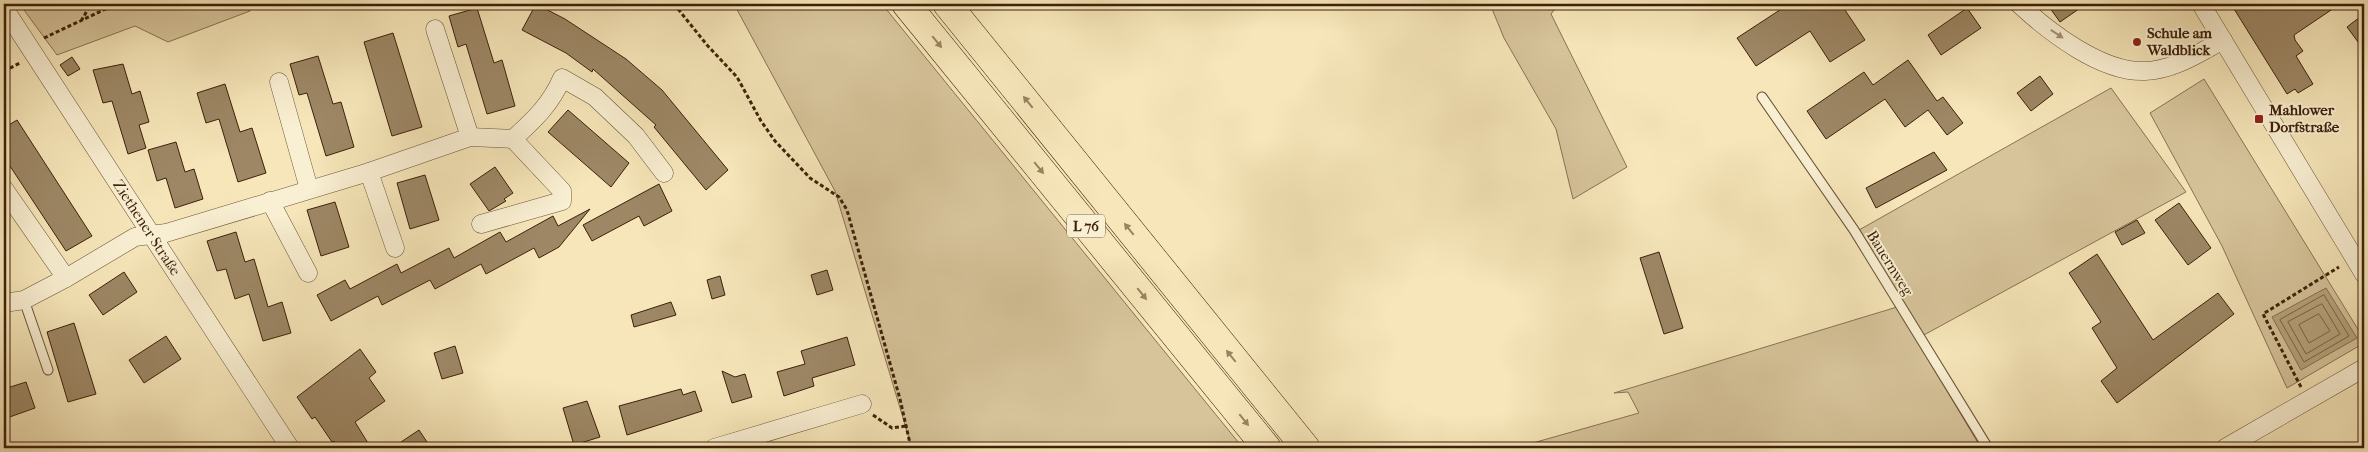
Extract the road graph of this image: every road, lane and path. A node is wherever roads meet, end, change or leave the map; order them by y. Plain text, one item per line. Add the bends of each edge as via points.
1 (91, 4) edge
2 (116, 4) edge
3 (674, 4) edge
4 (906, 4) edge
5 (947, 4) edge
6 (2019, 4) edge
7 (2201, 4) edge
8 (4, 8) edge
9 (80, 21) junction
10 (435, 29) dead end
11 (2223, 40) junction
12 (28, 46) junction
13 (279, 82) dead end
14 (1762, 97) dead end
15 (470, 137) junction
16 (513, 139) junction
17 (369, 172) junction
18 (664, 173) dead end
19 (4, 189) edge
20 (309, 189) junction
21 (270, 200) junction
22 (481, 224) dead end
23 (152, 235) junction
24 (395, 248) dead end
25 (2344, 264) dead end
26 (308, 273) dead end
27 (2364, 274) edge
28 (66, 278) junction
29 (24, 300) junction
30 (4, 303) edge
31 (2364, 368) edge
32 (48, 370) dead end
33 (2310, 401) junction
34 (862, 404) joint
35 (906, 426) junction
36 (290, 448) edge
37 (714, 448) edge
38 (911, 448) edge
39 (1267, 448) edge
40 (1306, 448) edge
41 (1988, 448) edge
42 (2225, 448) edge

1 - 9 path
2 - 9 path
3 - 35 path via 737,77 775,141 810,178 835,193 842,202 851,219
4 -> 39 main road, L 76
40 -> 5 main road, L 76
6 -> 11 street via 2083,52 2107,64 2132,70 2146,71 2190,59
7 - 11 street
8 - 12 street, Ziethener Straße
9 - 12 path
10 - 15 street
11 - 27 street
12 - 23 street, Ziethener Straße
13 - 20 street
14 - 41 lane, Bauernweg via 1854,230
15 - 16 street
15 - 17 street
16 - 18 street via 543,111 562,78 595,97 636,136
16 - 22 street via 562,191 562,201
17 - 20 street
17 - 24 street
19 - 28 street
20 - 21 street
21 - 23 street
21 - 26 street
23 - 28 street via 136,237
23 - 36 street, Ziethener Straße
25 - 33 path via 2263,314
28 - 29 street
29 - 30 street
29 - 32 lane
31 - 33 street
33 - 42 street
34 - 35 path via 892,428
34 - 37 street
35 - 38 path

